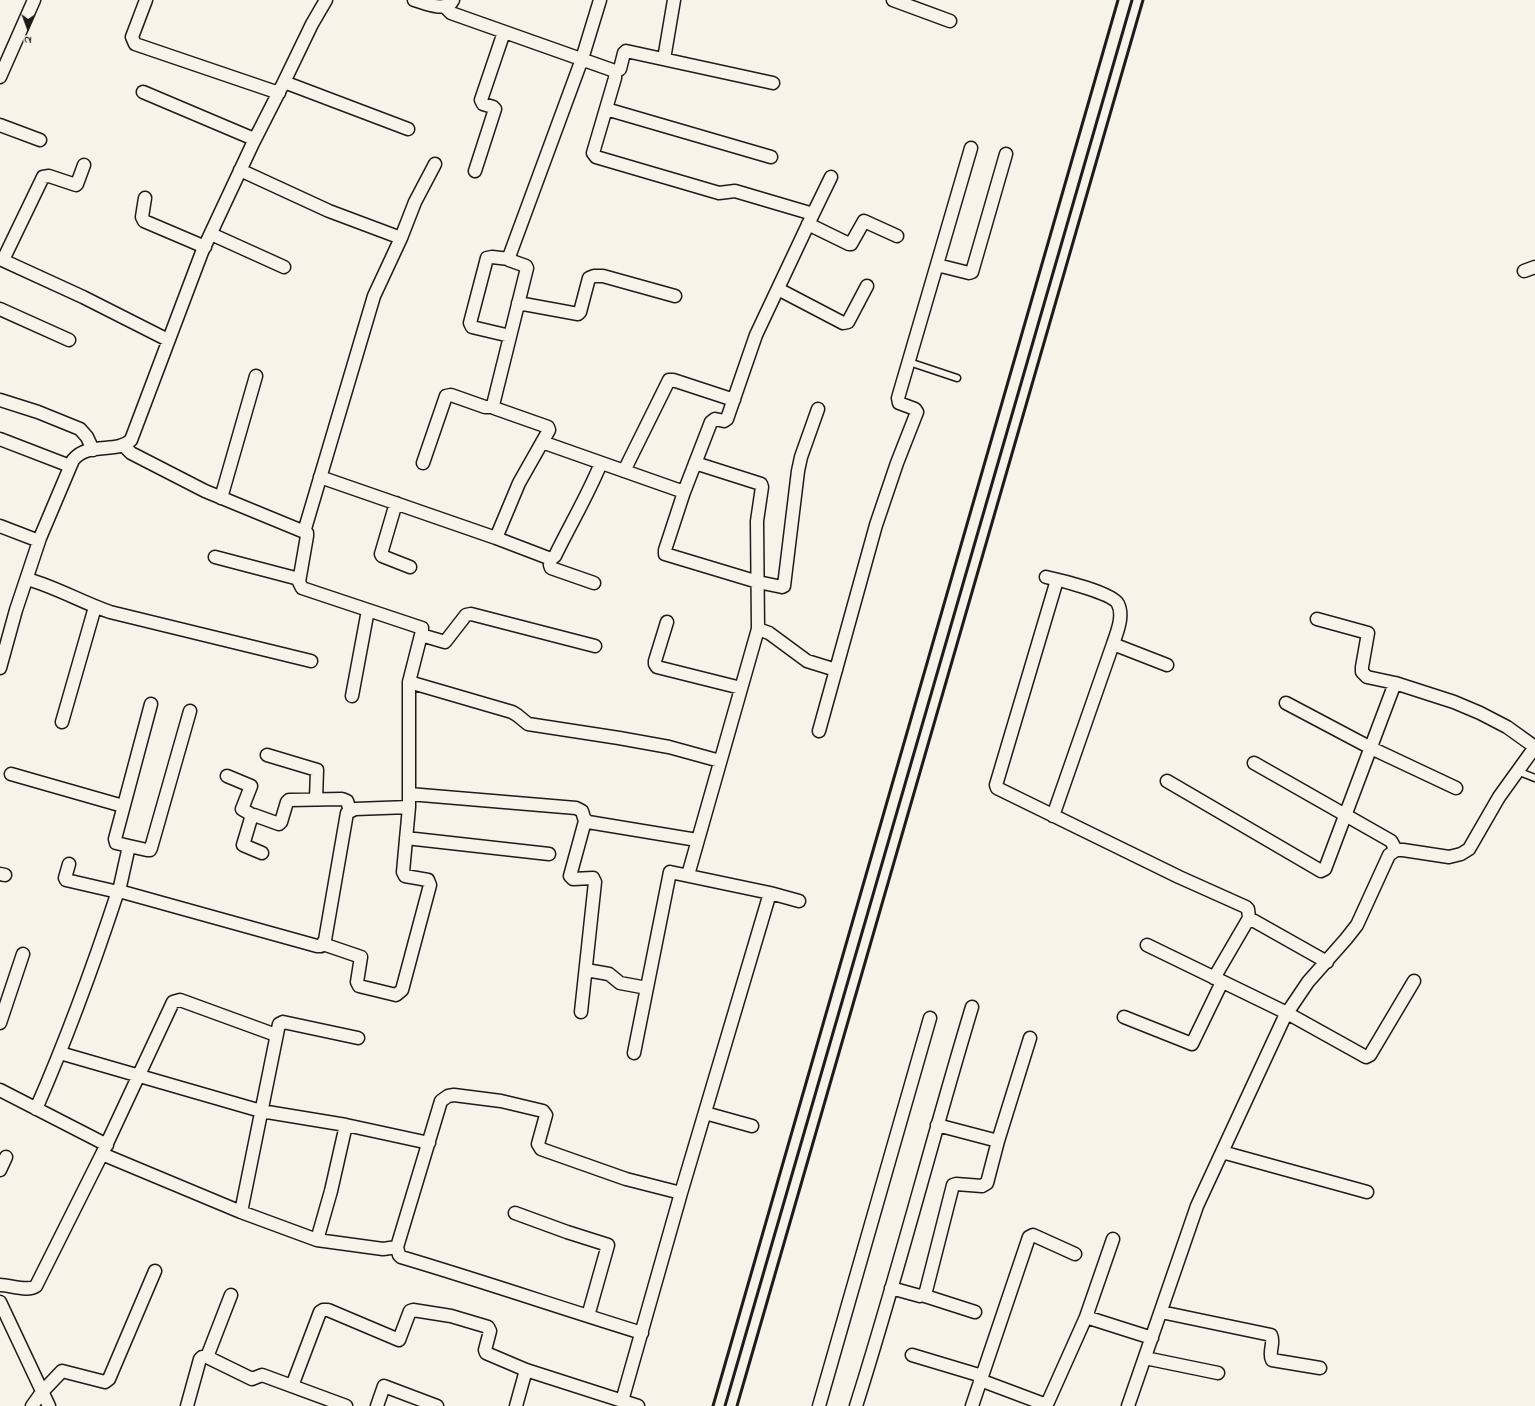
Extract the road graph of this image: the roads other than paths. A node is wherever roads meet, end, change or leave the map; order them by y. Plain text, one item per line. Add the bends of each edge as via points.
1 (34, 0) edge
2 (146, 0) edge
3 (326, 0) edge
4 (414, 0) edge
5 (600, 0) edge
6 (674, 0) edge
7 (893, 0) edge
8 (449, 3) edge
9 (950, 21) dead end
10 (504, 32) junction
11 (582, 59) junction
12 (664, 60) junction
13 (615, 72) junction
14 (0, 77) edge
15 (773, 82) dead end
16 (282, 87) junction
17 (143, 92) dead end
18 (606, 109) junction
19 (0, 125) edge
20 (408, 129) dead end
21 (254, 139) junction
22 (40, 140) dead end
23 (971, 148) dead end
24 (1006, 154) dead end
25 (771, 157) dead end
26 (435, 164) dead end
27 (84, 165) dead end
28 (240, 170) junction
29 (475, 171) dead end
30 (832, 177) dead end
31 (145, 198) dead end
32 (810, 219) junction
33 (211, 234) junction
34 (897, 236) dead end
35 (401, 238) junction
36 (205, 247) junction
37 (2, 259) edge
38 (508, 259) junction
39 (937, 265) junction
40 (284, 267) dead end
41 (867, 286) dead end
42 (778, 289) junction
43 (675, 296) dead end
44 (518, 303) junction
45 (0, 309) edge
46 (510, 336) junction
47 (69, 340) dead end
48 (168, 340) junction
49 (909, 362) junction
50 (256, 376) dead end
51 (957, 378) dead end
52 (0, 400) edge
53 (734, 400) junction
54 (493, 407) junction
55 (818, 409) dead end
56 (0, 439) edge
57 (542, 442) junction
58 (124, 445) junction
59 (93, 450) junction
60 (423, 463) dead end
61 (601, 463) junction
62 (695, 463) junction
63 (70, 466) junction
64 (624, 471) junction
65 (320, 476) junction
66 (684, 492) junction
67 (220, 498) junction
68 (396, 503) junction
69 (0, 526) edge
70 (304, 532) junction
71 (496, 538) junction
72 (39, 541) junction
73 (215, 557) dead end
74 (551, 559) junction
75 (410, 567) dead end
76 (27, 579) junction
77 (300, 579) junction
78 (758, 582) junction
79 (594, 584) dead end
80 (95, 607) junction
81 (368, 610) junction
82 (1317, 619) dead end
83 (667, 622) dead end
84 (758, 629) junction
85 (421, 635) junction
86 (1113, 644) junction
87 (595, 646) dead end
88 (310, 662) dead end
89 (1167, 665) dead end
90 (0, 668) edge
91 (836, 670) junction
92 (409, 682) junction
93 (1395, 683) junction
94 (742, 688) junction
95 (352, 696) dead end
96 (1286, 703) dead end
97 (151, 704) dead end
98 (190, 712) dead end
99 (62, 722) dead end
100 (819, 731) dead end
101 (1535, 747) edge
102 (1371, 748) junction
103 (267, 755) dead end
104 (720, 761) junction
105 (1254, 763) dead end
106 (1518, 771) junction
107 (11, 774) dead end
108 (227, 776) dead end
109 (1535, 778) edge
110 (1167, 781) dead end
111 (1456, 788) dead end
112 (409, 794) junction
113 (316, 799) junction
114 (123, 806) junction
115 (409, 808) junction
116 (350, 811) junction
117 (252, 815) junction
118 (1053, 816) junction
119 (1345, 816) junction
120 (585, 821) junction
121 (406, 838) junction
122 (698, 840) junction
123 (129, 846) junction
124 (1396, 850) junction
125 (262, 853) dead end
126 (549, 854) dead end
127 (69, 864) dead end
128 (688, 875) junction
129 (119, 892) junction
130 (770, 893) junction
131 (799, 901) dead end
132 (1249, 918) junction
133 (323, 944) junction
134 (1147, 945) dead end
135 (23, 954) dead end
136 (1327, 962) junction
137 (586, 970) junction
138 (1218, 980) junction
139 (1414, 981) dead end
140 (647, 988) junction
141 (972, 1007) dead end
142 (581, 1012) dead end
143 (1287, 1013) junction
144 (1124, 1017) dead end
145 (930, 1018) dead end
146 (0, 1023) edge
147 (276, 1035) junction
148 (358, 1038) dead end
149 (1030, 1038) dead end
150 (60, 1053) junction
151 (634, 1053) dead end
152 (139, 1076) junction
153 (0, 1090) edge
154 (36, 1109) junction
155 (261, 1111) junction
156 (705, 1113) junction
157 (346, 1125) junction
158 (937, 1125) junction
159 (752, 1126) dead end
160 (998, 1141) junction
161 (429, 1143) junction
162 (105, 1149) junction
163 (1222, 1152) junction
164 (6, 1157) dead end
165 (0, 1170) edge
166 (1367, 1192) dead end
167 (681, 1193) junction
168 (241, 1212) junction
169 (515, 1213) dead end
170 (1113, 1239) dead end
171 (317, 1240) junction
172 (397, 1247) junction
173 (1075, 1254) dead end
174 (155, 1271) dead end
175 (0, 1285) edge
176 (891, 1288) junction
177 (231, 1295) dead end
178 (922, 1295) junction
179 (0, 1302) edge
180 (975, 1312) dead end
181 (1161, 1312) junction
182 (588, 1316) junction
183 (1086, 1317) junction
184 (642, 1332) junction
185 (1152, 1338) junction
186 (912, 1355) dead end
187 (207, 1357) junction
188 (1145, 1358) junction
189 (1320, 1368) dead end
190 (526, 1370) junction
191 (1218, 1373) dead end
192 (981, 1378) junction
193 (292, 1386) junction
194 (42, 1392) junction
195 (607, 1401) edge
196 (622, 1401) junction
197 (32, 1406) edge
198 (49, 1406) edge
199 (187, 1406) edge
200 (346, 1406) edge
201 (377, 1406) edge
202 (436, 1406) edge
203 (516, 1406) edge
204 (638, 1406) edge
205 (819, 1406) edge
206 (856, 1406) edge
207 (972, 1406) edge
208 (1128, 1406) edge

1 - 14 street
2 - 16 street via 132,38 135,44
3 - 16 street
4 - 8 street via 437,6
5 - 11 street
6 - 12 street
7 - 9 street
8 - 10 street via 451,13
10 - 11 street
10 - 29 street via 481,100 483,104 495,109
11 - 13 street
11 - 38 street
12 - 13 street via 626,51 620,69
12 - 15 street
13 - 18 street
16 - 20 street
16 - 21 street
17 - 21 street
18 - 25 street
18 - 32 street via 593,153 596,157 719,194 735,191
19 - 22 street
21 - 28 street
23 - 39 street
24 - 39 street via 972,272
26 - 35 street via 415,202
27 - 37 street via 76,185 49,176 43,177
28 - 33 street
28 - 35 street via 329,211
30 - 32 street
31 - 36 street via 142,217 144,221
32 - 34 street via 849,244 864,221
32 - 42 street
33 - 36 street
33 - 40 street
35 - 65 street via 374,296
36 - 48 street
37 - 48 street
38 - 44 street via 527,267
38 - 46 street via 492,256 487,258 470,323 472,327
39 - 49 street
41 - 42 street via 846,324
42 - 53 street via 756,335
43 - 44 street via 603,276 594,276 589,278 578,314
44 - 46 street
45 - 47 street
46 - 54 street
48 - 58 street via 131,440
49 - 51 lane
49 - 91 street via 898,401 917,412 876,525
50 - 67 street
52 - 59 street via 80,429
53 - 62 street via 727,419 715,419 711,422
53 - 64 street via 669,380
54 - 57 street via 548,427 549,430
54 - 60 street via 485,407 451,395 446,396
55 - 78 street via 798,471 785,584 782,588
56 - 63 street
57 - 61 street
57 - 71 street via 519,484
58 - 59 street
58 - 67 street via 132,453
59 - 63 street via 77,455
61 - 64 street
61 - 74 street via 555,556
62 - 66 street
62 - 78 street via 762,485 757,520
63 - 72 street
64 - 66 street
65 - 68 street
65 - 70 street
66 - 78 street via 665,554
67 - 70 street
68 - 71 street
68 - 75 street via 381,554
69 - 72 street
70 - 77 street via 307,536
71 - 74 street
72 - 76 street
73 - 77 street
74 - 79 street via 551,568
76 - 80 street via 48,585
76 - 90 street
77 - 81 street via 302,588
78 - 84 street
80 - 88 street
80 - 99 street
81 - 85 street via 419,626 422,628
81 - 95 street
82 - 93 street via 1367,632 1369,634 1362,672 1367,677
83 - 94 street via 655,661 657,667
84 - 91 street via 770,633 802,658
84 - 94 street
85 - 87 street via 446,642 466,615 471,614
85 - 92 street
86 - 89 street
86 - 118 street
86 - 118 street via 1120,620 1118,602 1111,596 1051,579 996,785 998,790
91 - 100 street
92 - 104 street via 512,712 528,724 655,745
92 - 112 street
93 - 101 street via 1480,713 1507,727
93 - 102 street
94 - 104 street
96 - 102 street
97 - 114 street
98 - 123 street via 151,848 147,850
101 - 106 street
102 - 111 street
102 - 119 street
103 - 113 street via 317,770
104 - 122 street
105 - 119 street
106 - 109 lane
106 - 124 street via 1468,849 1461,854 1448,857
107 - 114 street
108 - 117 street via 251,786 242,809
110 - 119 street via 1321,871 1325,869
112 - 115 street
112 - 120 street via 576,808 582,811
113 - 116 street via 346,799
113 - 117 street via 288,801 279,824
114 - 123 street via 115,839 116,843
115 - 116 street
115 - 121 street
116 - 133 street via 346,816
117 - 125 street via 243,845
118 - 132 street via 1246,907
119 - 124 street via 1391,841
120 - 122 street
120 - 137 street via 570,876 573,879 593,878 595,882
121 - 126 street
121 - 133 street via 403,874 428,880 430,885 399,994 359,986 357,982 362,957
122 - 128 street
123 - 129 street
124 - 136 street via 1389,855 1357,925
127 - 129 street via 66,880
128 - 130 street
128 - 140 street via 672,871 669,873
129 - 133 street via 317,946
129 - 150 street
130 - 131 street
130 - 156 street
132 - 136 street
132 - 138 street
134 - 138 street
135 - 146 street
136 - 143 street via 1308,982
137 - 140 street via 609,974 620,983
137 - 142 street
138 - 143 street
138 - 144 street via 1192,1044
139 - 143 street via 1370,1055 1366,1057
140 - 151 street
141 - 158 street
143 - 163 street
145 - 205 street
147 - 148 street via 279,1024 283,1022
147 - 152 street via 176,1000
147 - 155 street
149 - 160 street
150 - 152 street
150 - 154 street
152 - 155 street
152 - 162 street
153 - 154 street
154 - 162 street
155 - 157 street
155 - 168 street
156 - 159 street
156 - 167 street
157 - 161 street
157 - 171 street
158 - 160 street
158 - 176 street
160 - 178 street via 985,1185 953,1185 926,1291
161 - 167 street via 444,1098 454,1095 502,1101 545,1112 538,1144 541,1149 626,1180
161 - 172 street
162 - 168 street
162 - 175 street via 36,1286 29,1289
163 - 166 street
163 - 181 street via 1197,1206
164 - 165 street
167 - 184 street
168 - 171 street
169 - 182 street via 608,1245
170 - 183 street
171 - 172 street via 383,1248
172 - 182 street via 401,1257
173 - 192 street via 1033,1235 1029,1237
174 - 194 street via 109,1379 105,1382 62,1371
176 - 178 street
176 - 206 street
177 - 187 street
178 - 180 street
179 - 194 street
181 - 185 street
181 - 189 street via 1271,1335 1272,1360
182 - 184 street
183 - 185 street
183 - 192 street via 1046,1404
184 - 196 street
185 - 188 street
186 - 192 street
187 - 193 street via 252,1379 262,1375
187 - 199 street via 200,1359
188 - 191 street
188 - 208 street
190 - 193 street via 486,1354 490,1331 488,1327 451,1316 411,1310 398,1340 328,1310 322,1310
190 - 195 street
190 - 203 street
192 - 207 street
193 - 200 street
194 - 197 street
194 - 198 street
195 - 196 street
196 - 204 street
201 - 202 street via 383,1387 386,1386

